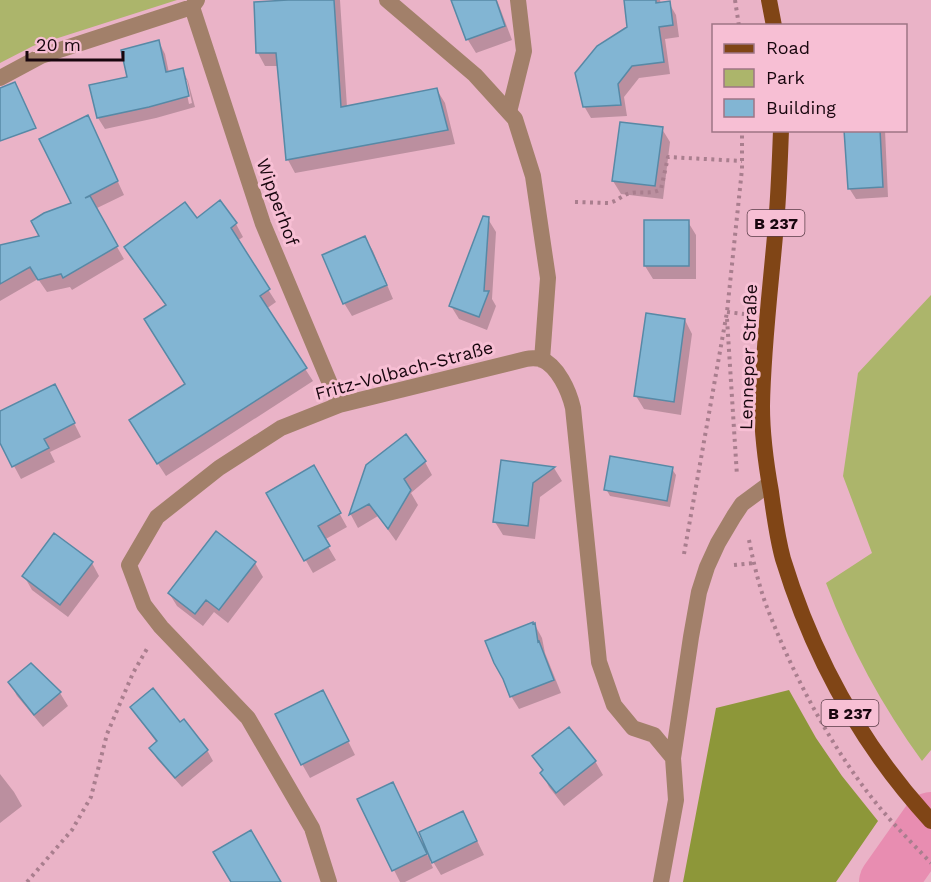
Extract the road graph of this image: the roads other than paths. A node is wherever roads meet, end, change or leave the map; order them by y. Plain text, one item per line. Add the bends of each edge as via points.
1 (387, 0) edge
2 (518, 0) edge
3 (769, 0) edge
4 (195, 4) edge
5 (774, 24) edge
6 (0, 78) edge
7 (509, 112) junction
8 (781, 132) edge
9 (542, 360) junction
10 (339, 405) junction
11 (769, 484) junction
12 (673, 758) junction
13 (931, 821) edge
14 (329, 882) edge
15 (661, 882) edge

1 - 7 street via 475,75
2 - 7 street via 525,51
3 - 5 main road
4 - 6 street, Wipperhof via 41,56
4 - 10 street, Wipperhof via 263,224
7 - 9 street via 515,119 533,176 548,278
8 - 11 main road, Lenneper Straße / B 237 via 762,408
9 - 10 street, Fritz-Volbach-Straße via 512,361
9 - 12 street via 563,381 573,408 599,662 614,705 633,728 654,735
10 - 14 street, Fritz-Volbach-Straße via 281,428 219,468 157,517 129,565 144,605 161,627 248,718 312,828
11 - 12 street via 742,504 707,567 699,592
11 - 13 main road, B 237 via 783,557 826,670 893,777
12 - 15 street via 675,800

